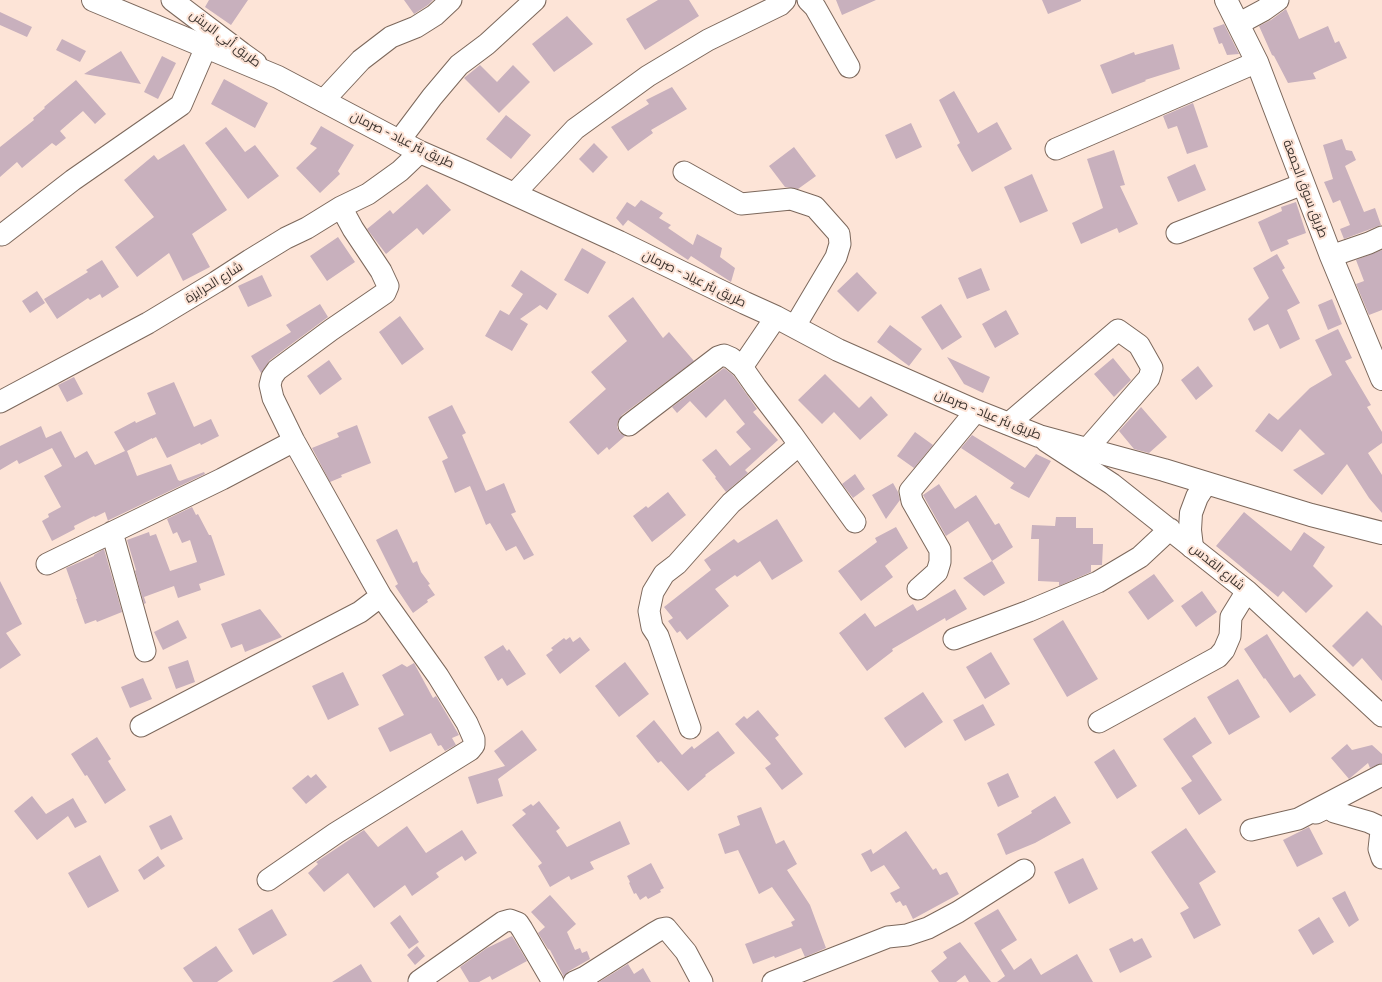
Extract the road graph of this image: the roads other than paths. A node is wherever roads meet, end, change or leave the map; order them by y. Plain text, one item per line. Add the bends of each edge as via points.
1 (93, 0) edge
2 (172, 0) edge
3 (451, 0) edge
4 (534, 0) edge
5 (785, 0) edge
6 (808, 0) edge
7 (1226, 0) edge
8 (1278, 0) edge
9 (1238, 24) junction
10 (206, 47) junction
11 (1257, 62) junction
12 (849, 67) dead end
13 (278, 77) junction
14 (322, 101) junction
15 (399, 141) junction
16 (1056, 149) dead end
17 (420, 152) junction
18 (684, 172) dead end
19 (1303, 184) junction
20 (514, 194) junction
21 (341, 207) junction
22 (1177, 233) dead end
23 (2, 235) dead end
24 (1382, 237) edge
25 (1330, 256) junction
26 (786, 321) junction
27 (742, 367) junction
28 (1382, 379) edge
29 (0, 402) edge
30 (976, 411) junction
31 (1008, 424) junction
32 (629, 425) dead end
33 (1039, 436) junction
34 (294, 441) junction
35 (799, 445) junction
36 (1087, 449) junction
37 (1206, 483) junction
38 (1312, 515) junction
39 (855, 522) dead end
40 (1170, 529) junction
41 (112, 532) junction
42 (1382, 533) edge
43 (1382, 546) edge
44 (1192, 547) junction
45 (47, 564) dead end
46 (918, 589) dead end
47 (1247, 591) junction
48 (381, 596) junction
49 (954, 639) dead end
50 (145, 652) dead end
51 (1382, 716) edge
52 (1098, 722) dead end
53 (141, 726) dead end
54 (690, 728) dead end
55 (1382, 775) edge
56 (1298, 820) junction
57 (1382, 828) edge
58 (1251, 830) dead end
59 (1382, 831) edge
60 (1382, 858) edge
61 (1024, 870) dead end
62 (268, 880) dead end
63 (419, 980) dead end
64 (553, 982) edge
65 (574, 982) edge
66 (702, 982) edge
67 (773, 982) edge

1 - 10 main road, طريق بئر عياد - صرمان
2 - 13 street, طريق أبي الريش
3 - 14 street via 435,15 416,27 385,41 361,60
4 - 15 street via 487,44 459,65
5 - 20 street via 708,40 648,76 575,129
6 - 12 street via 815,6
7 - 9 main road, طريق سوق الجمعة
8 - 9 street
9 - 11 main road, طريق سوق الجمعة
10 - 13 main road, طريق بئر عياد - صرمان
10 - 23 street via 181,105 73,180
11 - 16 street
11 - 19 main road, طريق سوق الجمعة
13 - 14 main road, طريق بئر عياد - صرمان
14 - 15 main road, طريق بئر عياد - صرمان
15 - 17 main road, طريق بئر عياد - صرمان
17 - 20 main road, طريق بئر عياد - صرمان
17 - 21 street, شارع الحرايزة via 400,171 368,194
18 - 26 street via 740,204 791,199 815,207 839,234 840,244 836,257
19 - 22 street
19 - 25 main road, طريق سوق الجمعة
20 - 26 main road, طريق بئر عياد - صرمان
21 - 29 street, شارع الحرايزة via 148,323
21 - 34 street via 388,286 385,293 277,370 272,377 270,385 273,398
24 - 25 street
25 - 28 main road, طريق سوق الجمعة
26 - 27 street
26 - 30 main road, طريق بئر عياد - صرمان via 838,350
27 - 32 street via 724,355 718,357
27 - 35 street
30 - 31 main road, طريق بئر عياد - صرمان
30 - 46 street via 910,491 912,501 940,550 937,572
31 - 33 main road, طريق بئر عياد - صرمان
31 - 36 street via 1118,330 1139,345 1152,368 1149,378
33 - 36 main road, طريق بئر عياد - صرمان
33 - 40 street, شارع القدس via 1091,469
34 - 41 street
34 - 48 street
35 - 39 street
35 - 54 street via 731,503 677,564 664,574 653,592 649,611 652,627 658,636
36 - 37 main road, طريق بئر عياد - صرمان
37 - 38 main road, طريق بئر عياد - صرمان
37 - 44 main road via 1191,513
38 - 42 main road
38 - 43 main road
40 - 44 street, شارع القدس
40 - 49 street via 1140,557 1098,582
41 - 45 street
41 - 50 street
44 - 47 street, شارع القدس
47 - 51 street, شارع القدس
47 - 52 street via 1231,617 1230,636 1218,658
48 - 53 street via 360,612
48 - 62 street via 438,676 467,723 474,745 470,750 336,833
55 - 56 street
56 - 57 street via 1328,807 1334,812
56 - 58 street
59 - 60 street via 1378,849
61 - 67 street via 928,928 907,935 888,937
63 - 64 street via 503,922 510,920 518,923
65 - 66 street via 666,928 686,952

